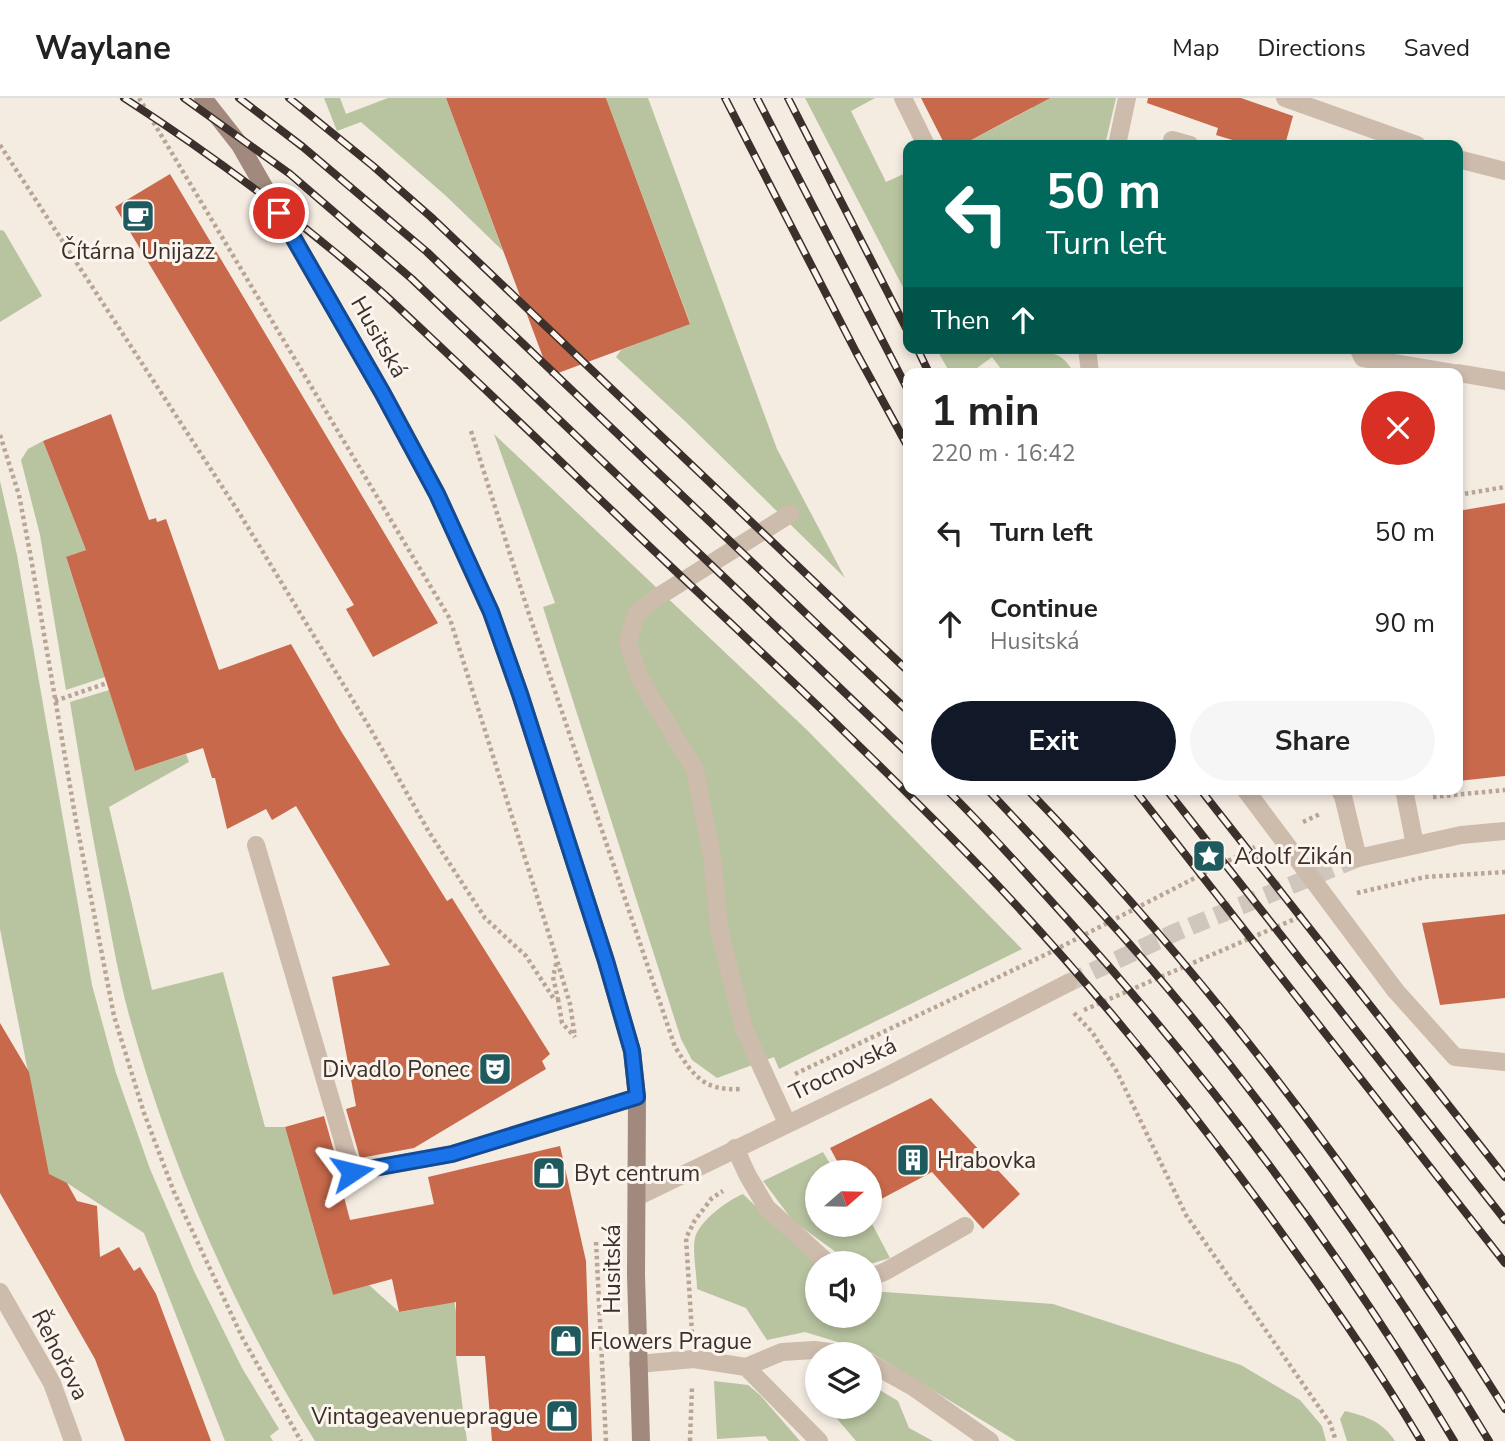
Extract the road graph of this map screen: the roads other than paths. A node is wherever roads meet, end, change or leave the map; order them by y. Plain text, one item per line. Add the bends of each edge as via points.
1 (203, 98) edge
2 (903, 98) edge
3 (1127, 98) edge
4 (1285, 98) edge
5 (924, 140) edge
6 (1118, 140) edge
7 (1403, 140) edge
8 (1463, 160) edge
9 (1505, 171) edge
10 (1361, 360) edge
11 (1419, 368) edge
12 (1463, 374) edge
13 (1505, 381) edge
14 (790, 514) dead end
15 (1249, 795) edge
16 (1341, 795) edge
17 (1405, 795) edge
18 (1505, 831) edge
19 (256, 845) dead end
20 (1415, 845) junction
21 (1068, 983) tunnel mouth
22 (1505, 1062) edge
23 (637, 1097) junction
24 (787, 1123) junction
25 (735, 1147) junction
26 (637, 1197) junction
27 (965, 1226) dead end
28 (814, 1251) edge
29 (882, 1271) edge
30 (0, 1292) edge
31 (805, 1351) edge
32 (638, 1364) junction
33 (746, 1367) junction
34 (882, 1370) edge
35 (73, 1441) edge
36 (641, 1441) edge
37 (819, 1441) edge
38 (989, 1441) edge

1 - 23 main road, Husitská via 240,145 382,392 437,494 491,612 610,972 632,1051
2 - 5 street
3 - 6 street
4 - 7 street
8 - 9 street
10 - 11 street
12 - 13 street
14 - 24 street via 656,598 636,614 628,643 640,679 695,770 713,862 719,929 744,1029
15 - 22 street, bridge via 1395,990 1455,1057
16 - 20 street via 1358,858
17 - 20 street
18 - 20 street
19 - 23 street via 352,1172 452,1154
21 - 24 street, Trocnovská
23 - 26 main road, Husitská
24 - 25 street, Trocnovská
25 - 26 street, Trocnovská
25 - 28 street via 767,1208
26 - 32 main road, Husitská
27 - 29 street
30 - 35 street, Řehořova via 52,1383
31 - 33 street via 782,1352
32 - 33 street via 694,1359
32 - 36 main road, Husitská
33 - 37 street
34 - 38 street

